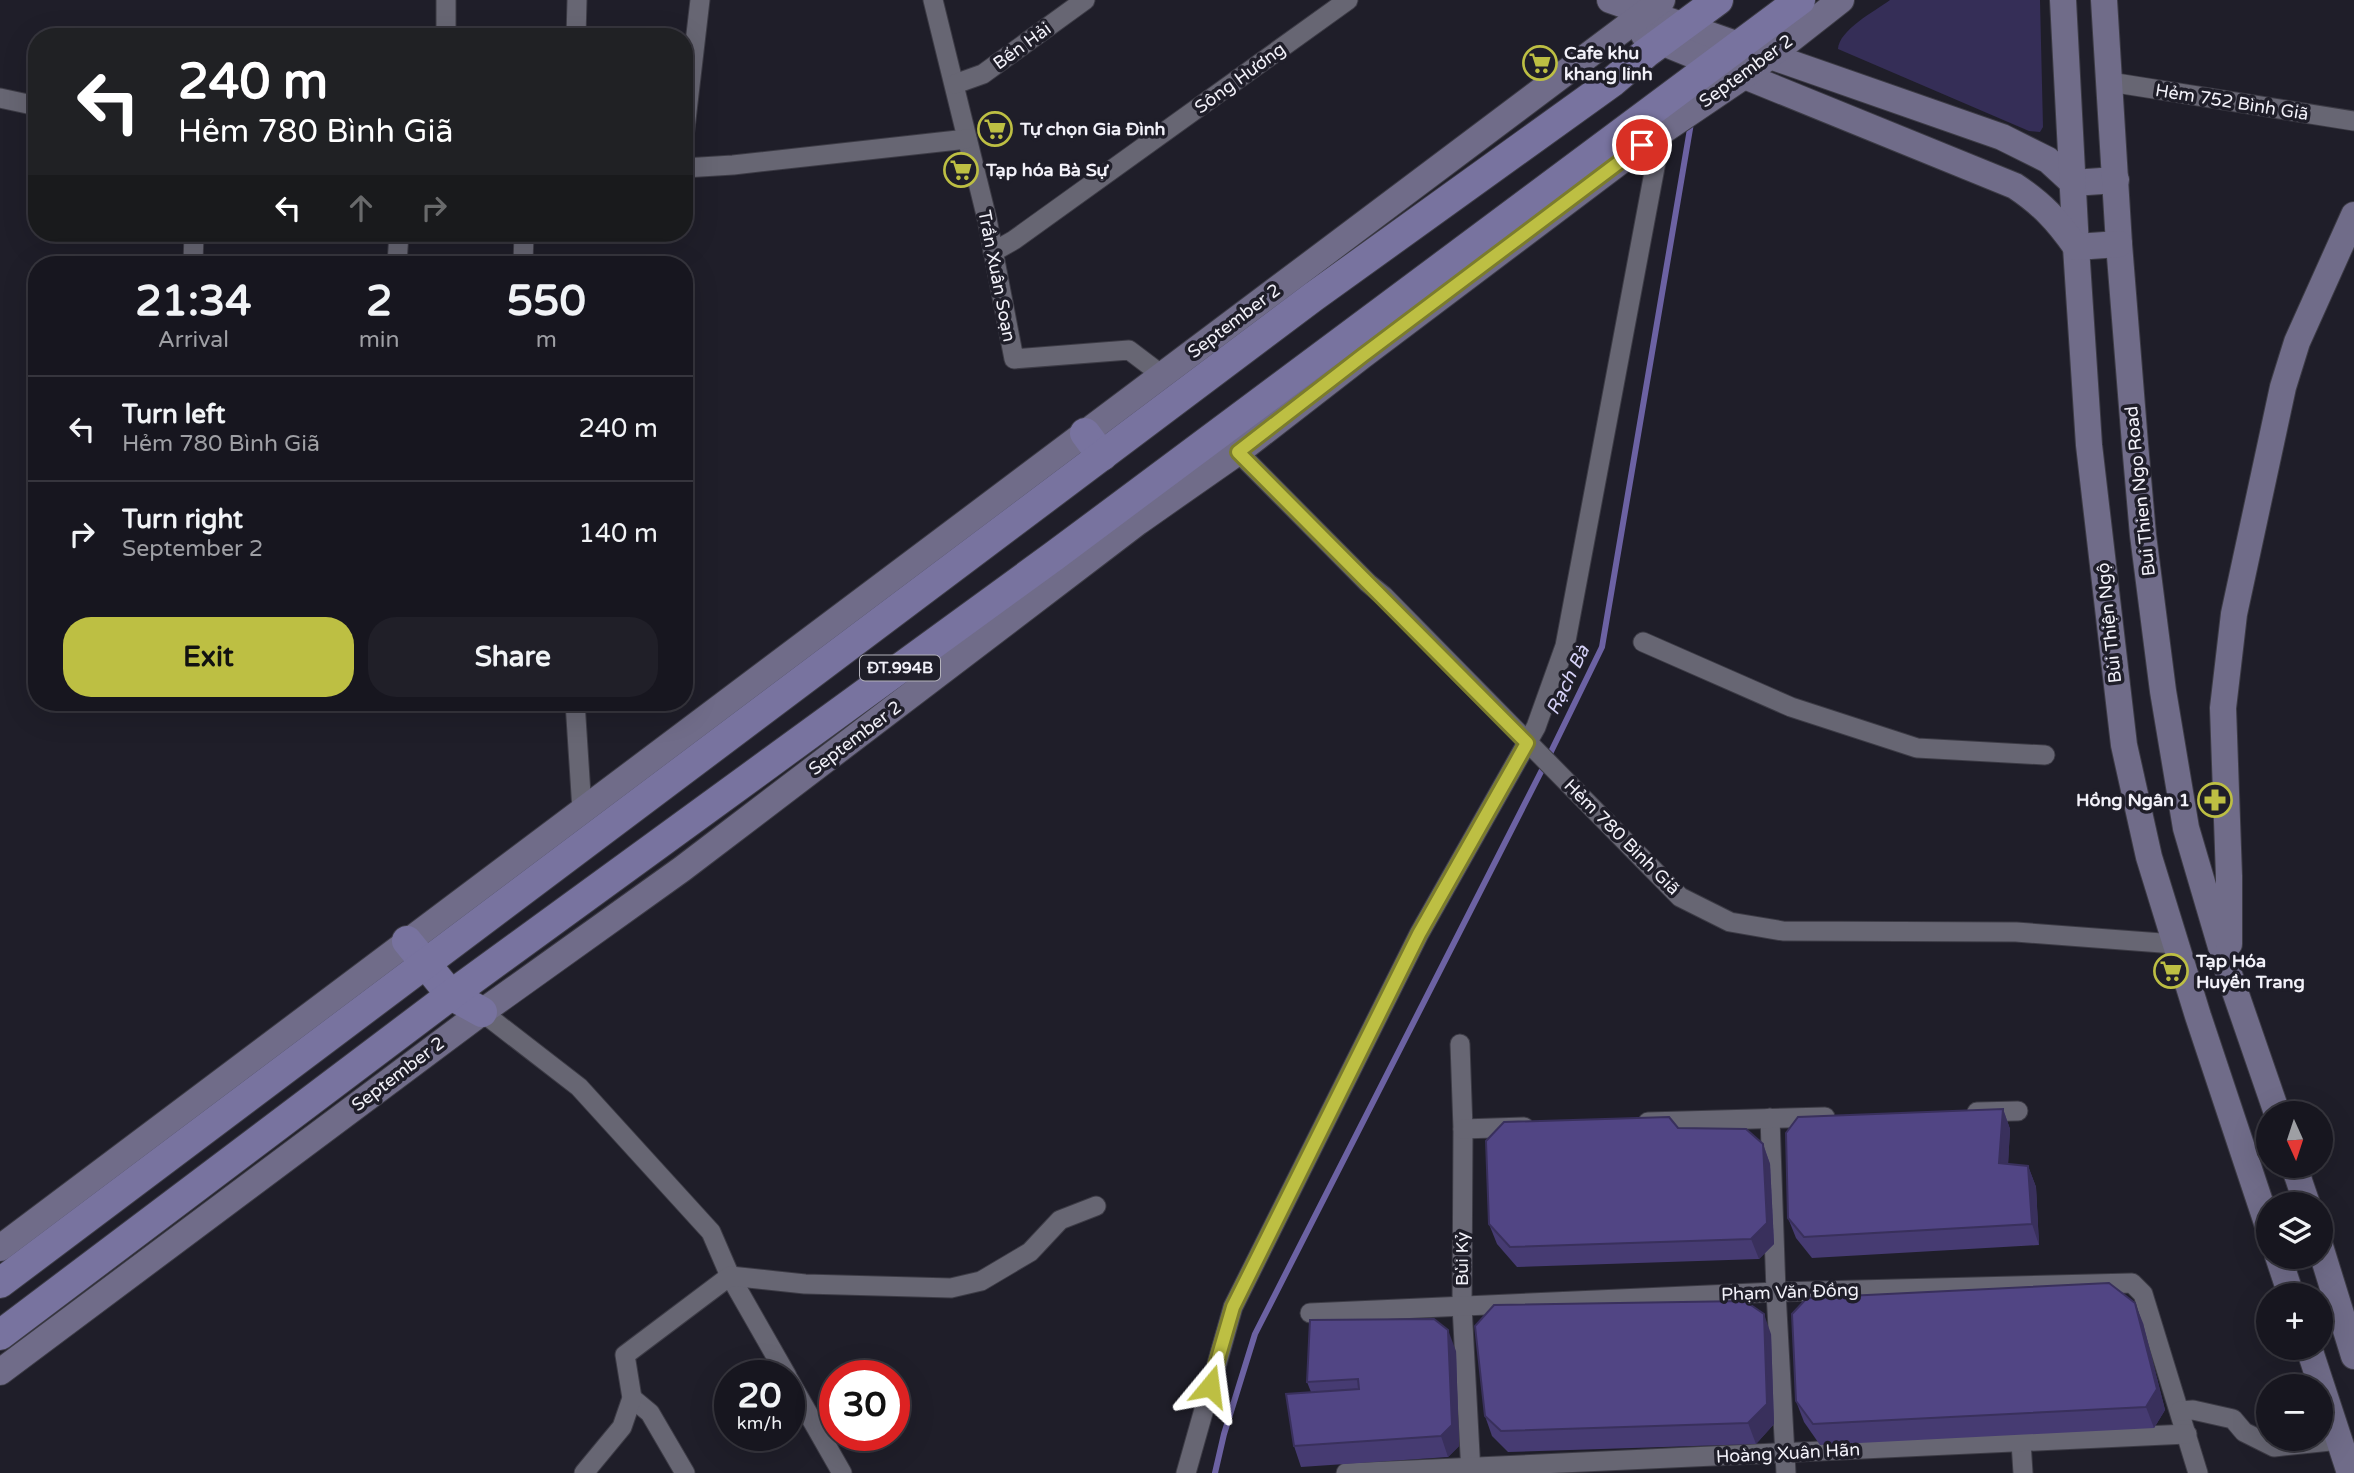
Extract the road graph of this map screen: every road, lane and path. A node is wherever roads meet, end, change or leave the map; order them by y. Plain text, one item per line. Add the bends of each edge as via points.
1 (446, 0) edge
2 (577, 0) edge
3 (700, 0) edge
4 (933, 0) edge
5 (1085, 0) edge
6 (1348, 0) edge
7 (1608, 0) edge
8 (1718, 0) edge
9 (1800, 0) edge
10 (1842, 0) edge
11 (2063, 0) edge
12 (2104, 0) edge
13 (1644, 13) edge
14 (446, 28) edge
15 (576, 28) edge
16 (1672, 34) junction
17 (1740, 45) junction
18 (1769, 56) junction
19 (693, 60) edge
20 (1716, 64) junction
21 (1744, 76) junction
22 (2110, 82) junction
23 (955, 84) junction
24 (0, 98) edge
25 (28, 104) edge
26 (2354, 121) edge
27 (1662, 130) junction
28 (967, 139) junction
29 (693, 167) edge
30 (2116, 180) junction
31 (2073, 183) junction
32 (2354, 215) edge
33 (2119, 244) junction
34 (2076, 247) junction
35 (993, 252) junction
36 (1162, 375) junction
37 (1093, 445) junction
38 (1238, 452) junction
39 (1131, 513) junction
40 (1643, 642) dead end
41 (576, 711) edge
42 (1527, 743) junction
43 (2045, 755) dead end
44 (582, 810) junction
45 (2175, 944) junction
46 (416, 952) junction
47 (2229, 974) junction
48 (451, 995) junction
49 (482, 1012) junction
50 (1460, 1044) dead end
51 (2273, 1101) edge
52 (2018, 1111) dead end
53 (1963, 1113) edge
54 (1839, 1116) edge
55 (1770, 1118) junction
56 (1630, 1123) edge
57 (1546, 1126) edge
58 (1463, 1129) junction
59 (2257, 1192) edge
60 (1096, 1206) dead end
61 (0, 1248) edge
62 (2327, 1269) edge
63 (730, 1276) junction
64 (0, 1283) edge
65 (1776, 1292) junction
66 (1462, 1306) junction
67 (1310, 1312) dead end
68 (0, 1335) edge
69 (2354, 1356) edge
70 (778, 1360) edge
71 (2313, 1360) edge
72 (0, 1373) edge
73 (632, 1398) junction
74 (805, 1408) edge
75 (2180, 1411) junction
76 (2187, 1434) junction
77 (2340, 1440) junction
78 (2021, 1442) junction
79 (1785, 1453) junction
80 (1635, 1466) edge
81 (1470, 1470) edge
82 (584, 1473) edge
83 (685, 1473) edge
84 (842, 1473) edge
85 (1186, 1473) edge
86 (1346, 1473) edge
87 (1786, 1473) edge
88 (2023, 1473) edge
89 (2198, 1473) edge
90 (2350, 1473) edge

1 - 14 street
2 - 15 street
3 - 19 street
4 - 23 street, Trần Xuân Soạn
5 - 23 street, Bến Hải via 983,74
6 - 35 street, Sông Hương
7 - 13 main road
8 - 16 main road, September 2 / ĐT.994B
9 - 17 main road, September 2 / ĐT.994B
10 - 18 main road, September 2 / ĐT.994B
11 - 31 main road, Bùi Thiện Ngộ
12 - 22 main road, Bui Thien Ngo Road
13 - 16 main road
13 - 36 main road, September 2 / ĐT.994B
16 - 17 main road
16 - 20 main road
16 - 37 main road, September 2 / ĐT.994B via 1312,297
17 - 18 main road
17 - 20 main road, September 2 / ĐT.994B
18 - 21 main road, September 2 / ĐT.994B
18 - 31 main road via 2003,137 2048,160
20 - 21 main road
20 - 39 main road, September 2 / ĐT.994B
21 - 27 main road, September 2 / ĐT.994B
21 - 34 main road via 2015,186 2048,211
22 - 26 street, Hẻm 752 Bình Giã
22 - 30 main road, Bui Thien Ngo Road
23 - 28 street, Trần Xuân Soạn
24 - 25 street
27 - 38 main road, September 2 / ĐT.994B
27 - 42 street via 1565,646
28 - 29 street
28 - 35 street, Trần Xuân Soạn
30 - 31 main road
30 - 33 main road, Bui Thien Ngo Road
31 - 34 main road, Bùi Thiện Ngộ
32 - 47 main road, Bui Thien Ngo Road via 2297,342 2283,387 2234,614 2223,708
33 - 34 main road
33 - 47 main road, Bui Thien Ngo Road via 2143,535 2163,691 2186,828
34 - 45 main road, Bùi Thiện Ngộ via 2089,445 2124,745 2149,857
35 - 36 street, Trần Xuân Soạn via 1014,359 1129,351
36 - 37 main road, September 2 / ĐT.994B
37 - 44 main road, September 2 / ĐT.994B
37 - 46 main road, September 2 / ĐT.994B
38 - 39 main road, September 2 / ĐT.994B
38 - 42 street, Hẻm 780 Bình Giã
39 - 48 main road, September 2 / ĐT.994B
39 - 49 main road, September 2 / ĐT.994B via 682,869
40 - 43 street via 1791,707 1917,748
41 - 44 street
42 - 45 street, Hẻm 780 Bình Giã via 1680,897 1730,922 1783,931 2016,932
42 - 85 street via 1419,934 1233,1307
44 - 46 main road, September 2 / ĐT.994B
45 - 59 main road, Bùi Thiện Ngộ
46 - 48 main road
46 - 61 main road, September 2 / ĐT.994B
46 - 64 main road, September 2 / ĐT.994B
47 - 51 main road, Bui Thien Ngo Road
48 - 49 main road
48 - 68 main road, September 2 / ĐT.994B
49 - 63 street via 579,1087 711,1232
49 - 72 main road, September 2 / ĐT.994B
50 - 58 street, Bùi Kỷ
52 - 53 street
54 - 55 street
55 - 56 street
55 - 65 street
57 - 58 street
58 - 66 street, Bùi Kỷ
60 - 63 street via 1060,1220 1030,1252 1004,1269 961,1286 805,1284
62 - 69 main road
63 - 70 street
63 - 73 street via 625,1355
65 - 66 street, Phạm Văn Đồng
65 - 75 street, Phạm Văn Đồng via 2132,1283 2143,1294
65 - 79 street
66 - 67 street, Phạm Văn Đồng
66 - 81 street, Bùi Kỷ
71 - 77 main road
73 - 82 street via 622,1427
73 - 83 street via 650,1413
74 - 84 street
75 - 76 street, Phạm Văn Đồng
75 - 77 street via 2233,1419 2244,1432 2274,1447
76 - 78 street, Hoàng Xuân Hãn
76 - 89 street, Phạm Văn Đồng
77 - 90 main road
78 - 79 street, Hoàng Xuân Hãn
78 - 88 street
79 - 80 street, Hoàng Xuân Hãn
79 - 87 street
80 - 81 street, Hoàng Xuân Hãn
81 - 86 street, Hoàng Xuân Hãn

